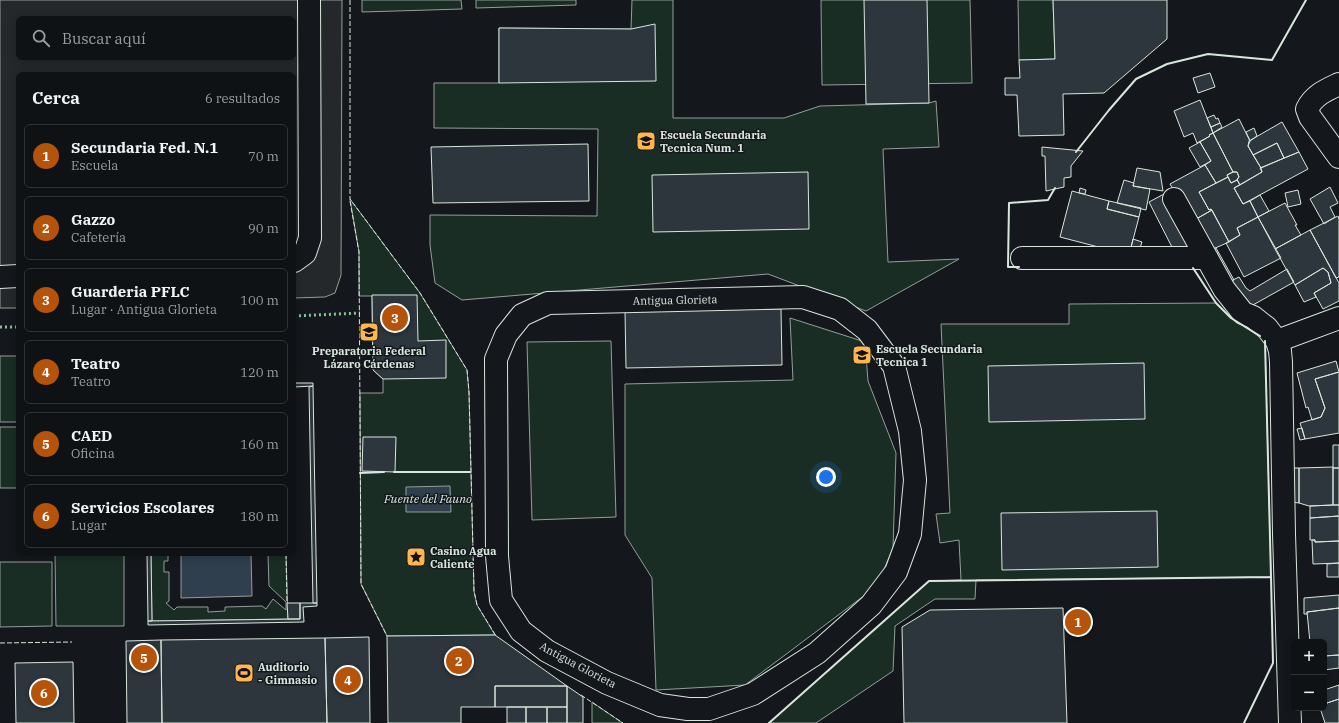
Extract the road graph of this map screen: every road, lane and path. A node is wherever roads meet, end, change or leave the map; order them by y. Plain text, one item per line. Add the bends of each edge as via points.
1 (309, 0) edge
2 (1339, 84) edge
3 (1339, 157) edge
4 (1174, 198) dead end
5 (1022, 258) dead end
6 (1207, 258) junction
7 (296, 260) edge
8 (16, 276) edge
9 (0, 277) edge
10 (1339, 318) edge
11 (1277, 342) junction
12 (710, 716) edge
13 (1290, 723) edge

1 - 7 street via 310,238 305,253
2 - 3 street via 1320,93 1307,108 1310,117
4 - 6 street
5 - 6 street
6 - 11 street via 1224,289 1243,313 1267,328
8 - 9 street
10 - 11 street
11 - 13 street via 1281,362
12 - 12 street, Antigua Glorieta via 688,709 660,705 607,683 547,651 521,631 501,600 497,556 496,359 506,335 522,315 548,303 803,297 840,309 867,330 894,366 910,430 915,480 910,534 896,572 871,605 817,653 753,694

